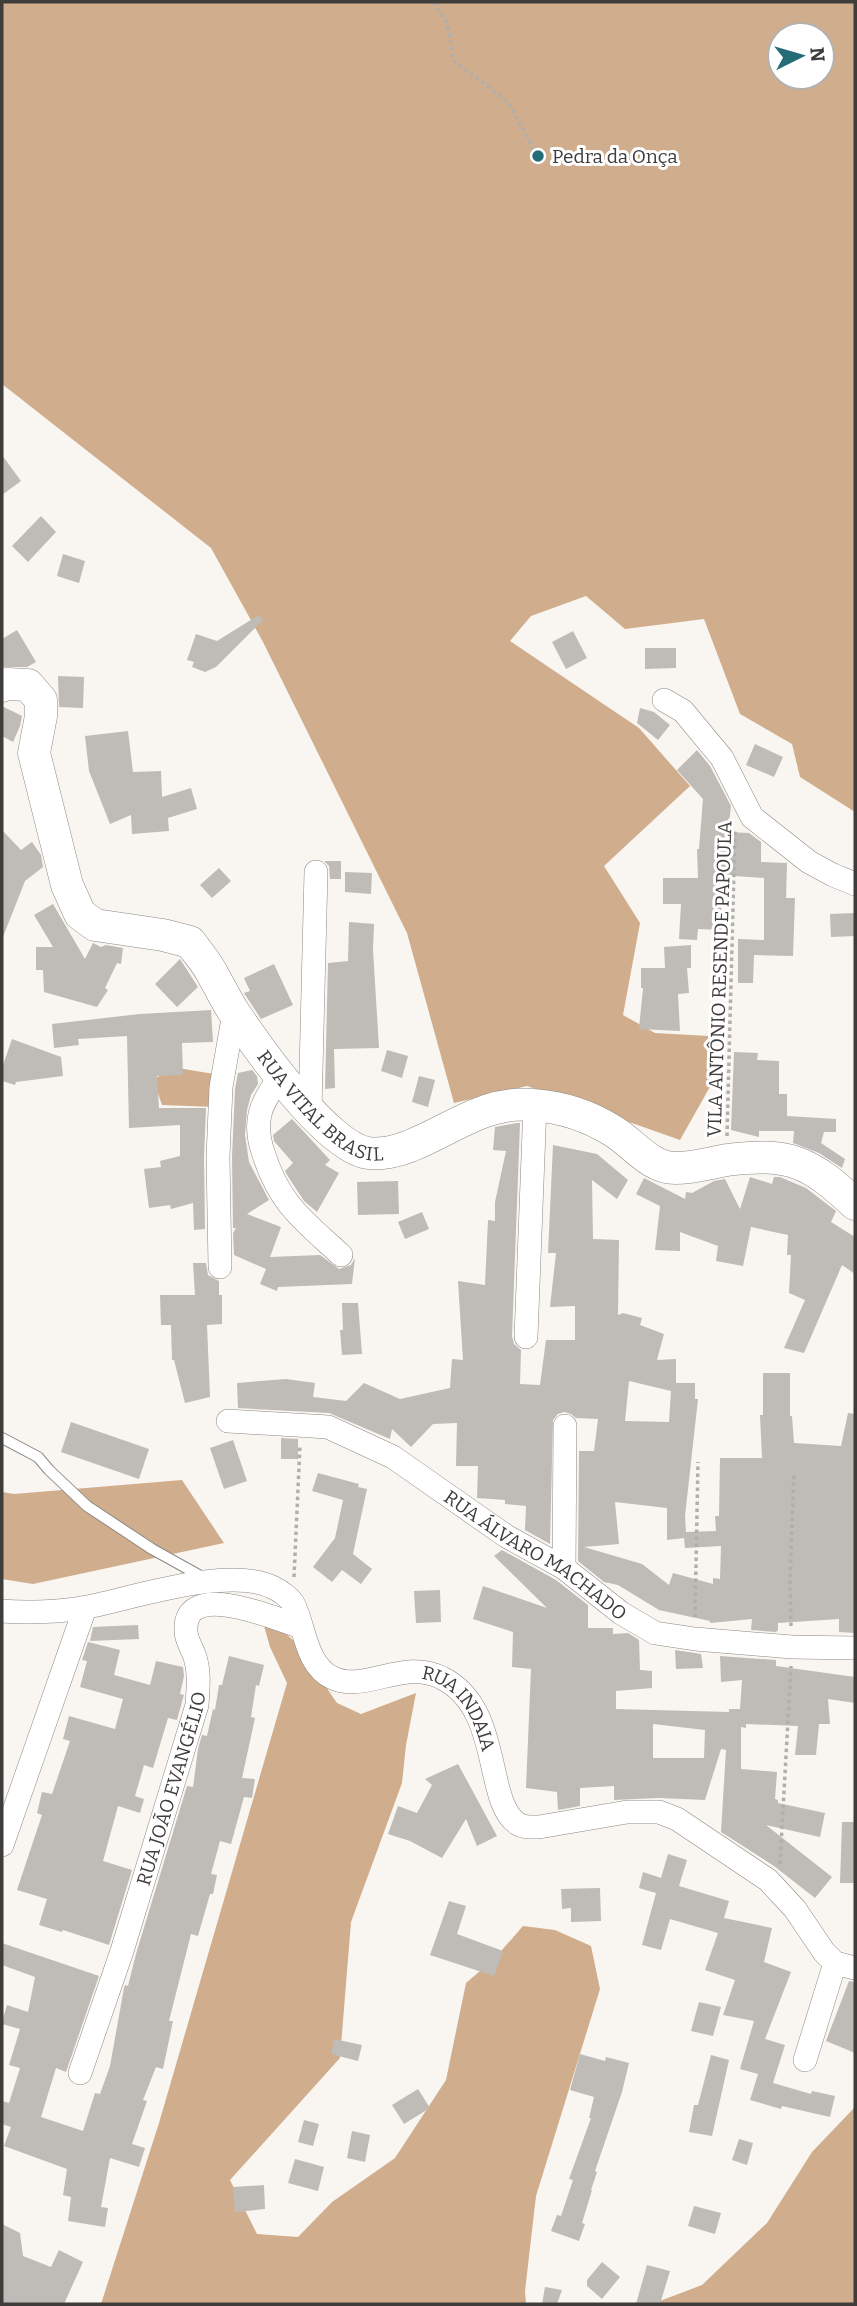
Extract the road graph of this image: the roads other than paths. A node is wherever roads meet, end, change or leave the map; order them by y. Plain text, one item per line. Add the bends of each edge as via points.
1 (2, 686) edge
2 (664, 700) dead end
3 (316, 872) dead end
4 (855, 884) edge
5 (234, 1013) junction
6 (280, 1076) junction
7 (535, 1105) junction
8 (310, 1110) junction
9 (855, 1204) edge
10 (341, 1255) dead end
11 (220, 1267) dead end
12 (526, 1338) dead end
13 (228, 1421) dead end
14 (565, 1426) dead end
15 (2, 1438) edge
16 (564, 1569) junction
17 (212, 1582) junction
18 (85, 1608) junction
19 (2, 1611) edge
20 (301, 1627) junction
21 (855, 1648) edge
22 (2, 1844) edge
23 (845, 1965) edge
24 (805, 2060) dead end
25 (80, 2073) dead end

1 - 5 street, RUA VITAL BRASIL via 28,685 41,700 34,753 67,885 80,914 95,925 190,942
2 - 4 street via 683,711 722,758 752,817 809,862
3 - 8 street
5 - 6 street, RUA VITAL BRASIL
5 - 11 street via 221,1099
6 - 8 street, RUA VITAL BRASIL
6 - 10 street via 259,1115 259,1138 268,1169 295,1213
7 - 8 street, RUA VITAL BRASIL via 494,1107 410,1146 368,1153 331,1133
7 - 9 street, RUA VITAL BRASIL via 574,1113 612,1130 659,1166 687,1168 764,1156 786,1159 808,1166
7 - 12 street
13 - 16 street, RUA ÁLVARO MACHADO via 328,1427 393,1457 506,1536
14 - 16 street
15 - 17 lane via 38,1457 87,1506
16 - 21 street, RUA ÁLVARO MACHADO via 655,1633 792,1647
17 - 18 street via 165,1588
17 - 20 street, RUA INDAIA via 257,1582 275,1588 293,1602
18 - 19 street
18 - 22 street
20 - 23 street, RUA INDAIA via 309,1650 332,1678 350,1682 413,1671 442,1677 457,1687 487,1738 501,1799 516,1823 539,1828 627,1812 659,1812 677,1819 768,1880 795,1909 824,1952
20 - 25 street, RUA JOÃO EVANGÉLIO via 234,1606 212,1604 195,1608 186,1618 185,1634 199,1680 197,1705
23 - 24 street

